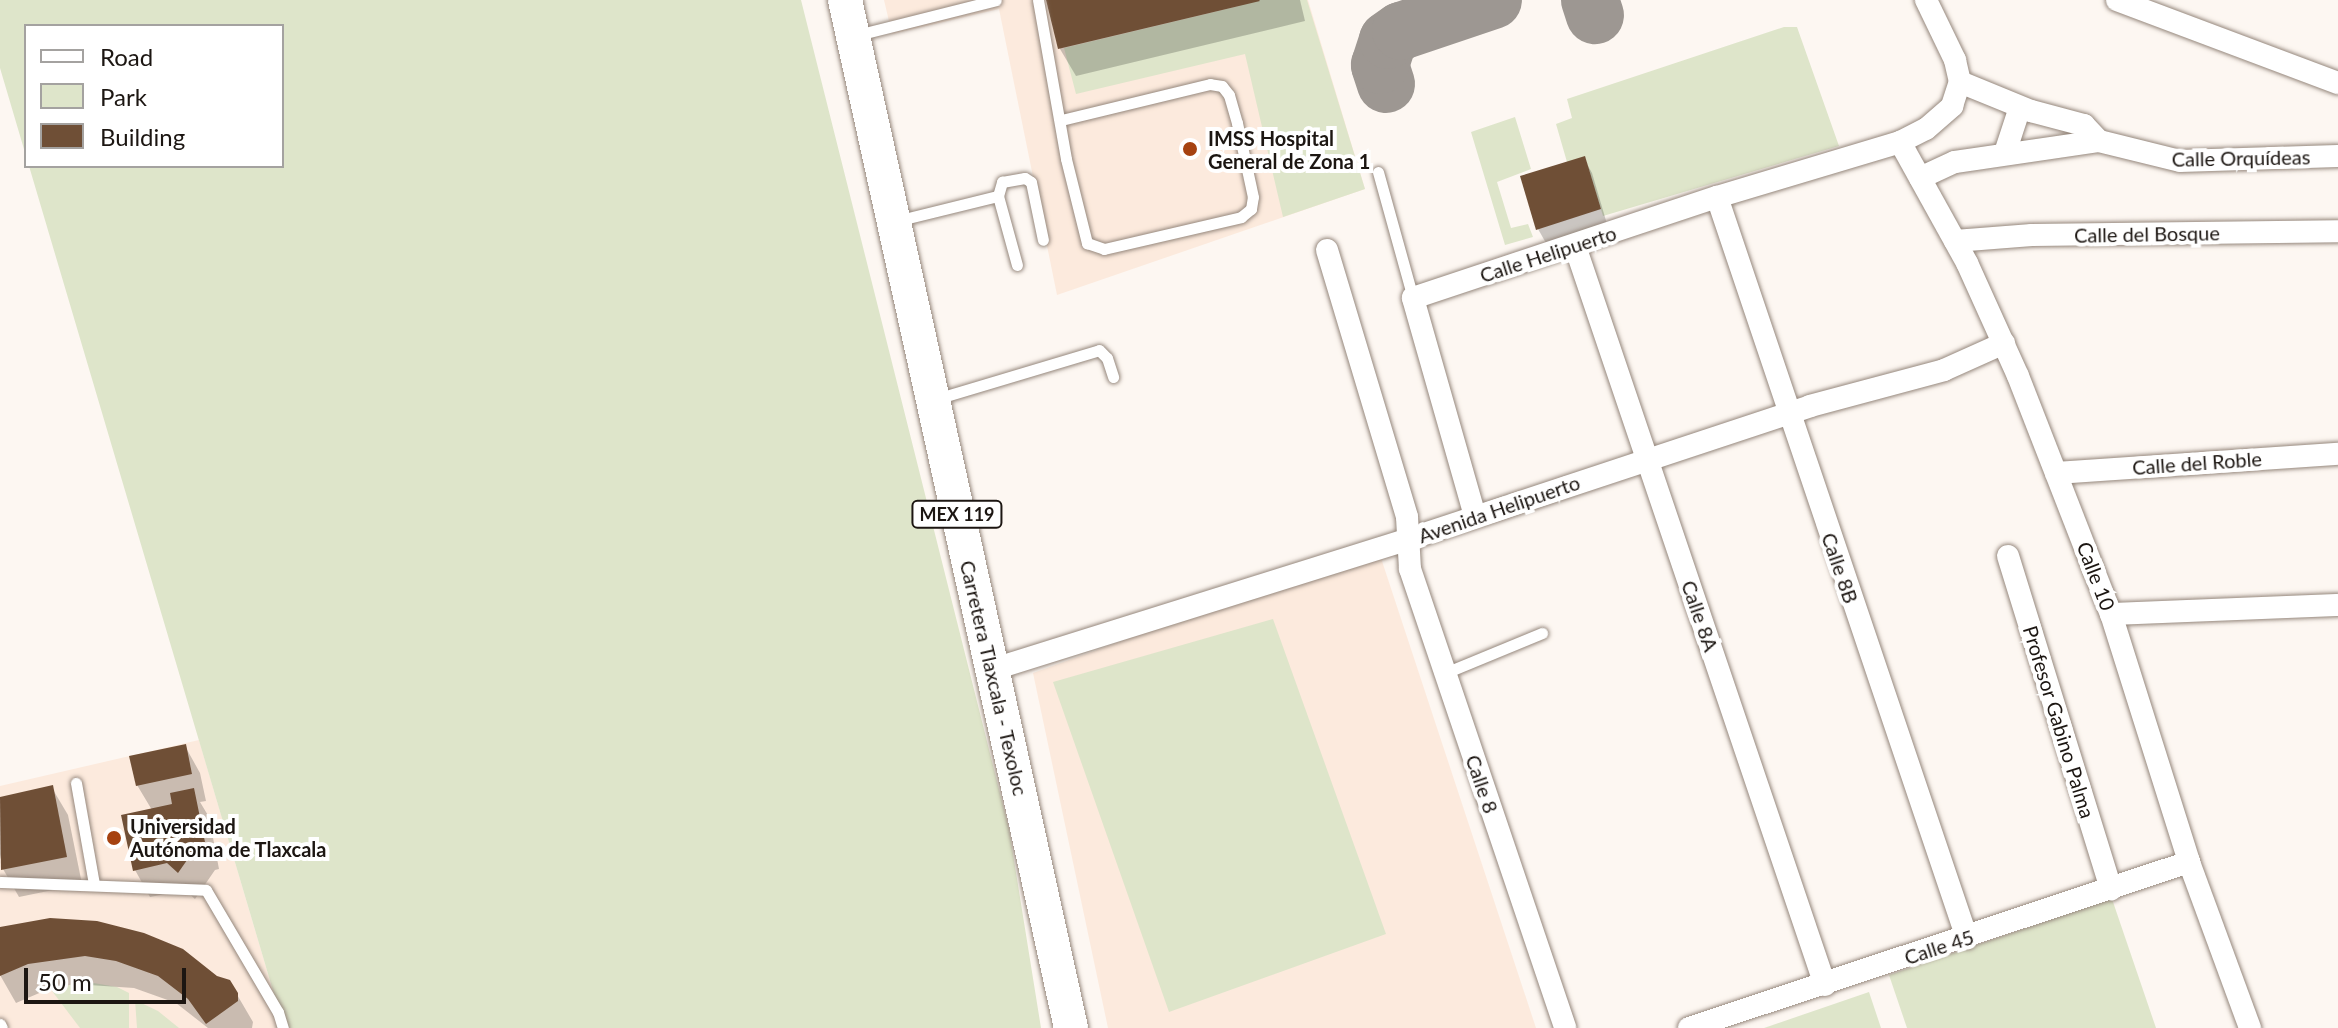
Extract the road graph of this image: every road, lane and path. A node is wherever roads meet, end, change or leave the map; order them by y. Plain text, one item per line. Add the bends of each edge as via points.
1 (845, 0) edge
2 (996, 0) edge
3 (1038, 0) edge
4 (1926, 0) edge
5 (2117, 0) edge
6 (852, 37) junction
7 (1960, 82) junction
8 (2338, 83) edge
9 (2020, 107) junction
10 (1061, 120) junction
11 (2099, 141) junction
12 (1900, 142) junction
13 (2005, 153) junction
14 (2338, 156) edge
15 (1378, 172) dead end
16 (1920, 178) junction
17 (998, 196) junction
18 (1717, 197) junction
19 (895, 221) junction
20 (2338, 231) edge
21 (1043, 240) dead end
22 (1955, 241) junction
23 (1575, 246) junction
24 (1327, 250) dead end
25 (1017, 265) dead end
26 (1413, 298) junction
27 (2004, 343) junction
28 (1113, 377) dead end
29 (932, 400) junction
30 (1788, 414) junction
31 (2338, 454) edge
32 (1646, 459) junction
33 (2056, 473) junction
34 (1475, 516) junction
35 (1409, 539) junction
36 (2008, 556) dead end
37 (2338, 605) edge
38 (2111, 614) junction
39 (1542, 633) dead end
40 (991, 670) junction
41 (1445, 673) junction
42 (76, 783) dead end
43 (2189, 862) junction
44 (0, 882) edge
45 (94, 884) junction
46 (2111, 889) junction
47 (1967, 938) junction
48 (1825, 985) junction
49 (283, 1028) edge
50 (1071, 1028) edge
51 (1565, 1028) edge
52 (1689, 1028) edge
53 (2250, 1028) edge

1 - 6 main road, Carretera Tlaxcala - Texoloc / MEX 119
2 - 6 lane
3 - 10 lane
4 - 7 street
5 - 8 street
6 - 19 main road, Carretera Tlaxcala - Texoloc / MEX 119
7 - 9 street, Calle Orquídeas
7 - 12 street via 1943,116
9 - 11 street, Calle Orquídeas via 2084,125
9 - 13 street
10 - 10 lane via 1082,227 1092,247 1104,249 1241,217 1251,209 1237,123 1222,86 1210,84
11 - 13 street, Calle Orquídeas
11 - 14 street, Calle Orquídeas via 2189,162
12 - 16 street, Calle 10
12 - 18 street, Calle Helipuerto
13 - 16 street, Calle Orquídeas via 1955,162
15 - 26 lane
16 - 22 street, Calle 10
17 - 19 lane
17 - 21 lane via 1005,181 1031,182
17 - 25 lane
18 - 23 street, Calle Helipuerto
18 - 30 street, Calle 8B
19 - 29 main road, Carretera Tlaxcala - Texoloc / MEX 119
20 - 22 street, Calle del Bosque
22 - 27 street, Calle 10
23 - 26 street, Calle Helipuerto
23 - 32 street, Calle 8A
24 - 35 street, Calle 8 via 1407,517
26 - 34 street
27 - 30 street, Avenida Helipuerto via 1960,365
27 - 33 street, Calle 10
28 - 29 lane via 1099,350
29 - 40 main road, Carretera Tlaxcala - Texoloc / MEX 119
30 - 32 street, Avenida Helipuerto
30 - 47 street, Calle 8B
31 - 33 street, Calle del Roble
32 - 34 street, Avenida Helipuerto
32 - 48 street, Calle 8A
33 - 38 street, Calle 10
34 - 35 street, Avenida Helipuerto
35 - 40 street, Avenida Helipuerto
35 - 41 street, Calle 8 via 1410,569
36 - 46 street, Profesor Gabino Palma
37 - 38 street
38 - 43 street, Calle 10
39 - 41 lane
40 - 50 main road, Carretera Tlaxcala - Texoloc / MEX 119
41 - 51 street, Calle 8
42 - 45 lane
43 - 46 street, Calle 45
43 - 53 street, Calle 10
44 - 45 lane
45 - 49 lane via 206,890
46 - 47 street, Calle 45
47 - 48 street, Calle 45
48 - 52 street, Calle 45

